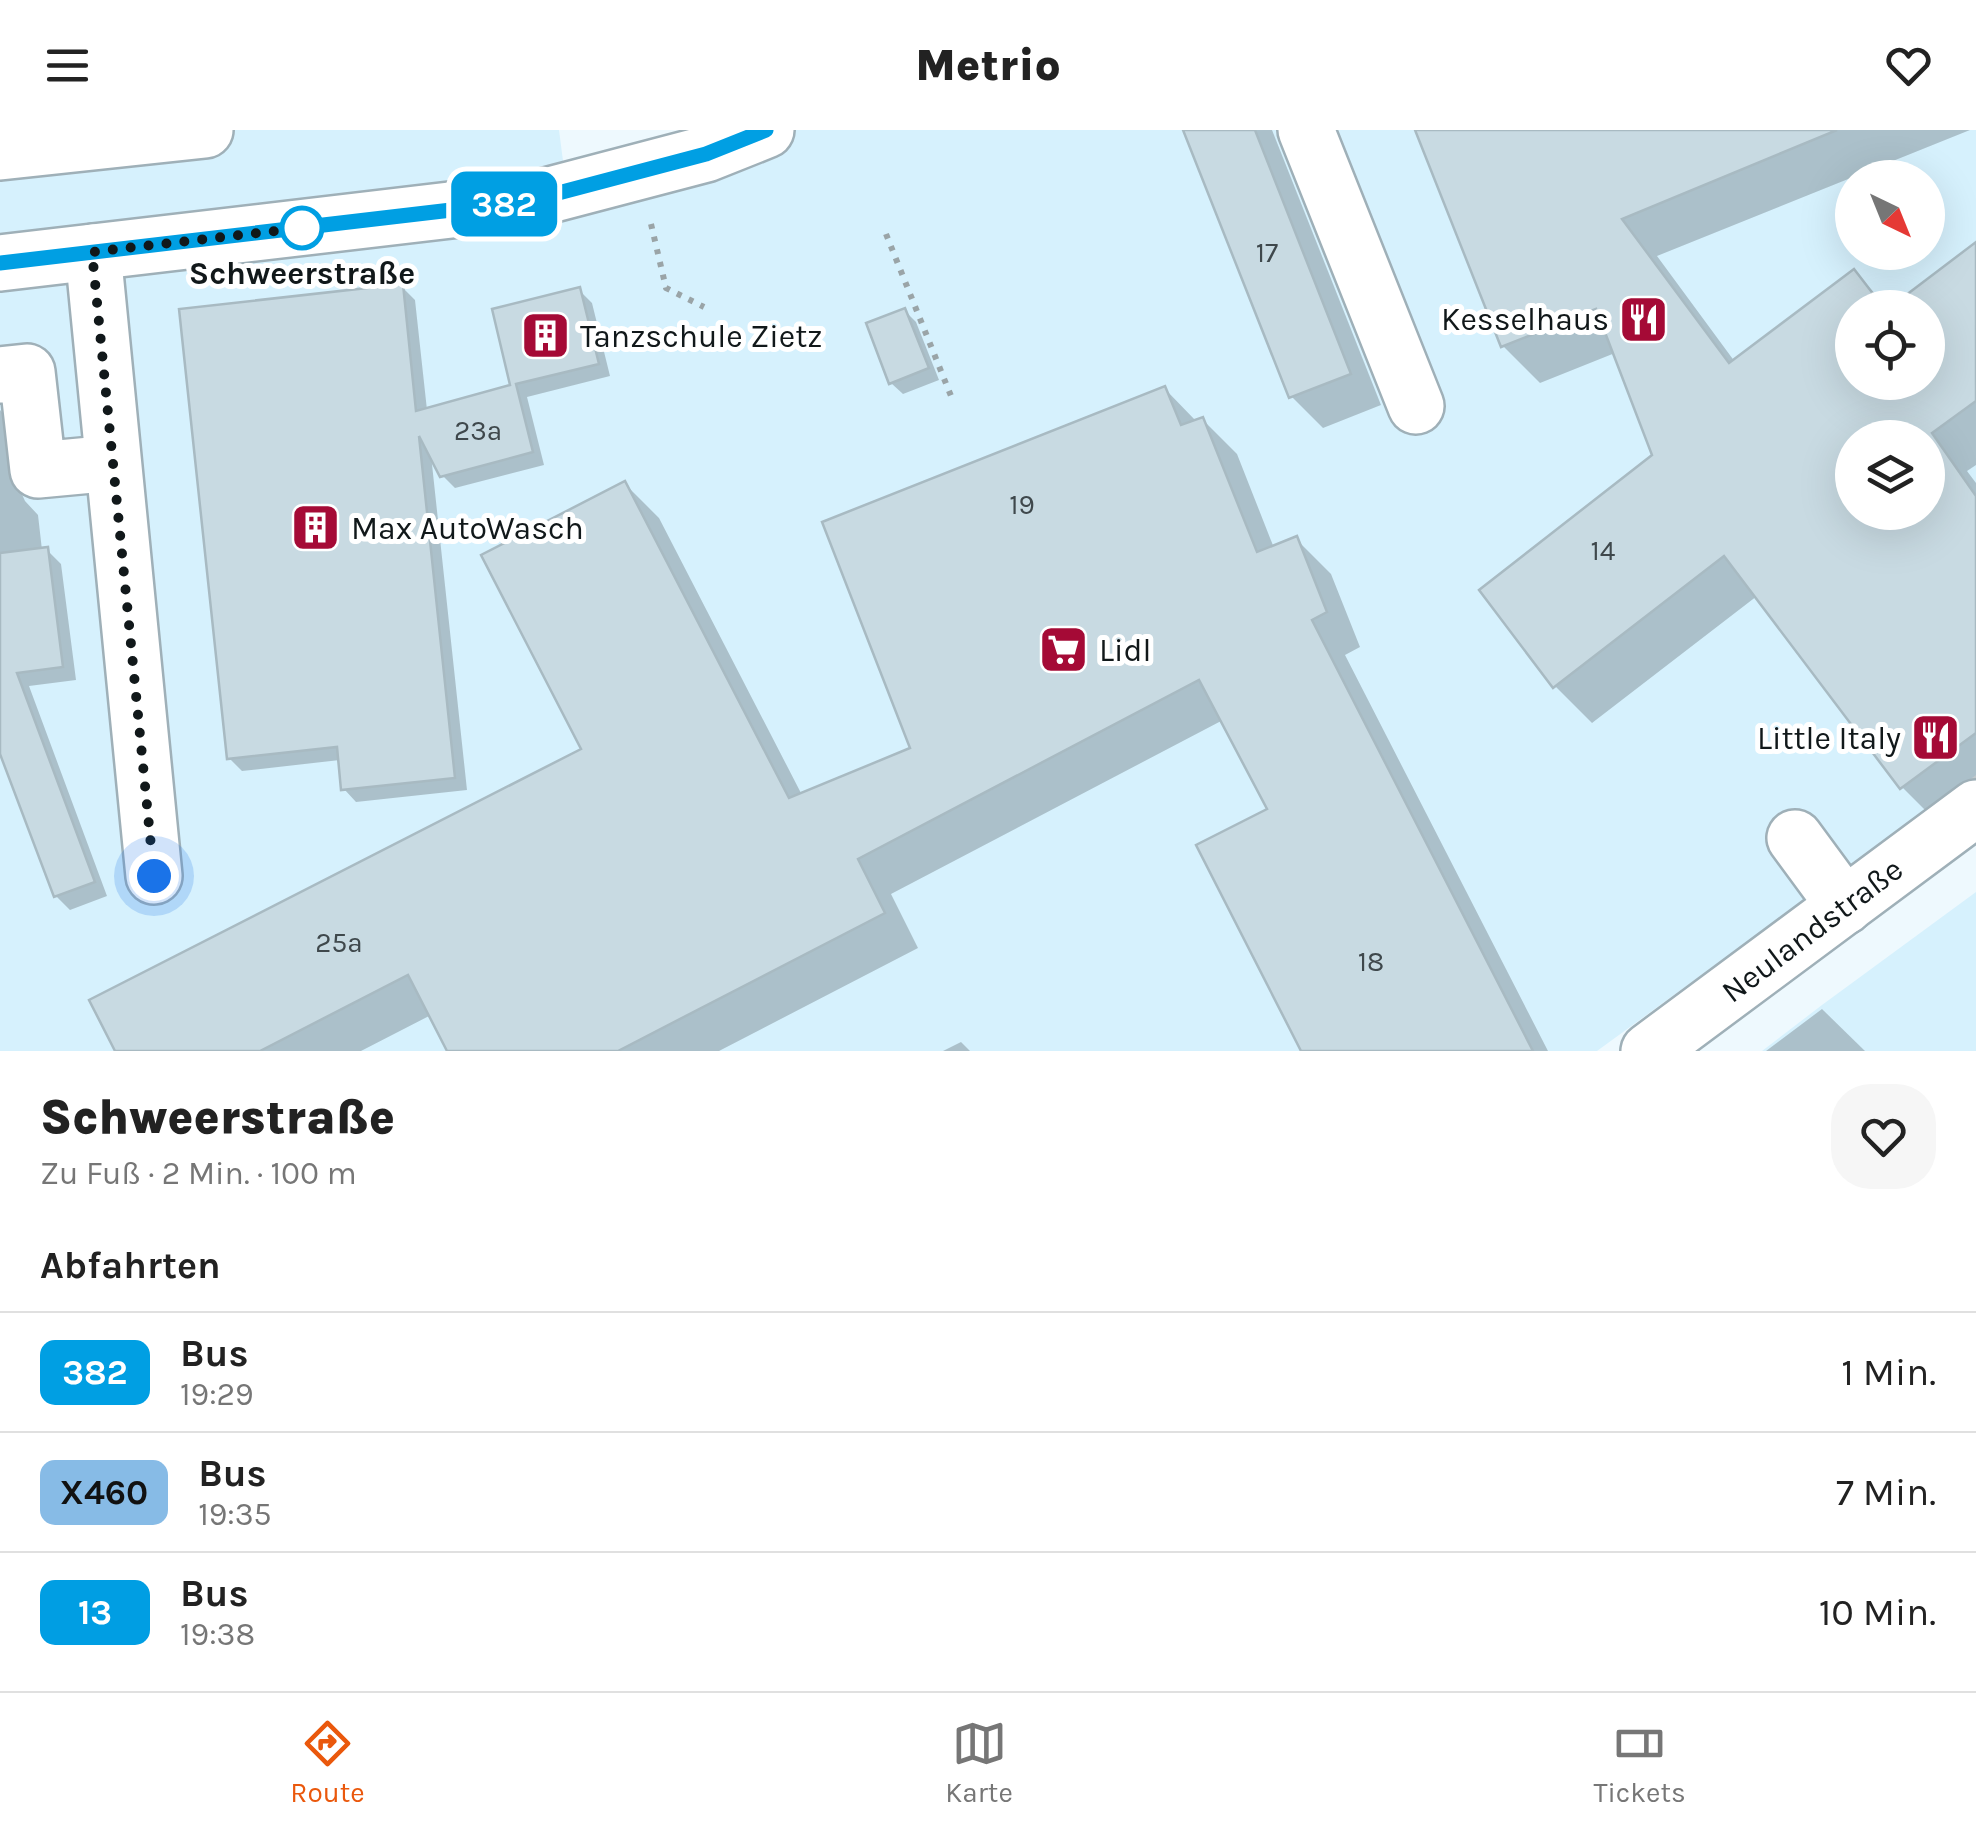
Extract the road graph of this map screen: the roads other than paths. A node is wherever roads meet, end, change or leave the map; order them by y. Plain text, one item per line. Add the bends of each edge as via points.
1 (206, 130) edge
2 (766, 130) edge
3 (1306, 130) edge
4 (81, 137) edge
5 (701, 142) edge
6 (0, 152) edge
7 (92, 252) junction
8 (0, 263) edge
9 (0, 375) edge
10 (1416, 406) dead end
11 (113, 463) junction
12 (1976, 808) edge
13 (1795, 838) dead end
14 (154, 876) dead end
15 (1844, 906) junction
16 (1648, 1051) edge

1 - 4 main road
2 - 5 main road
3 - 10 main road
4 - 6 main road
5 - 7 main road via 638,172 528,201
7 - 8 main road
7 - 11 main road
9 - 11 main road via 27,372 38,470
11 - 14 main road
12 - 15 main road, Neulandstraße
13 - 15 main road
15 - 16 main road, Neulandstraße

